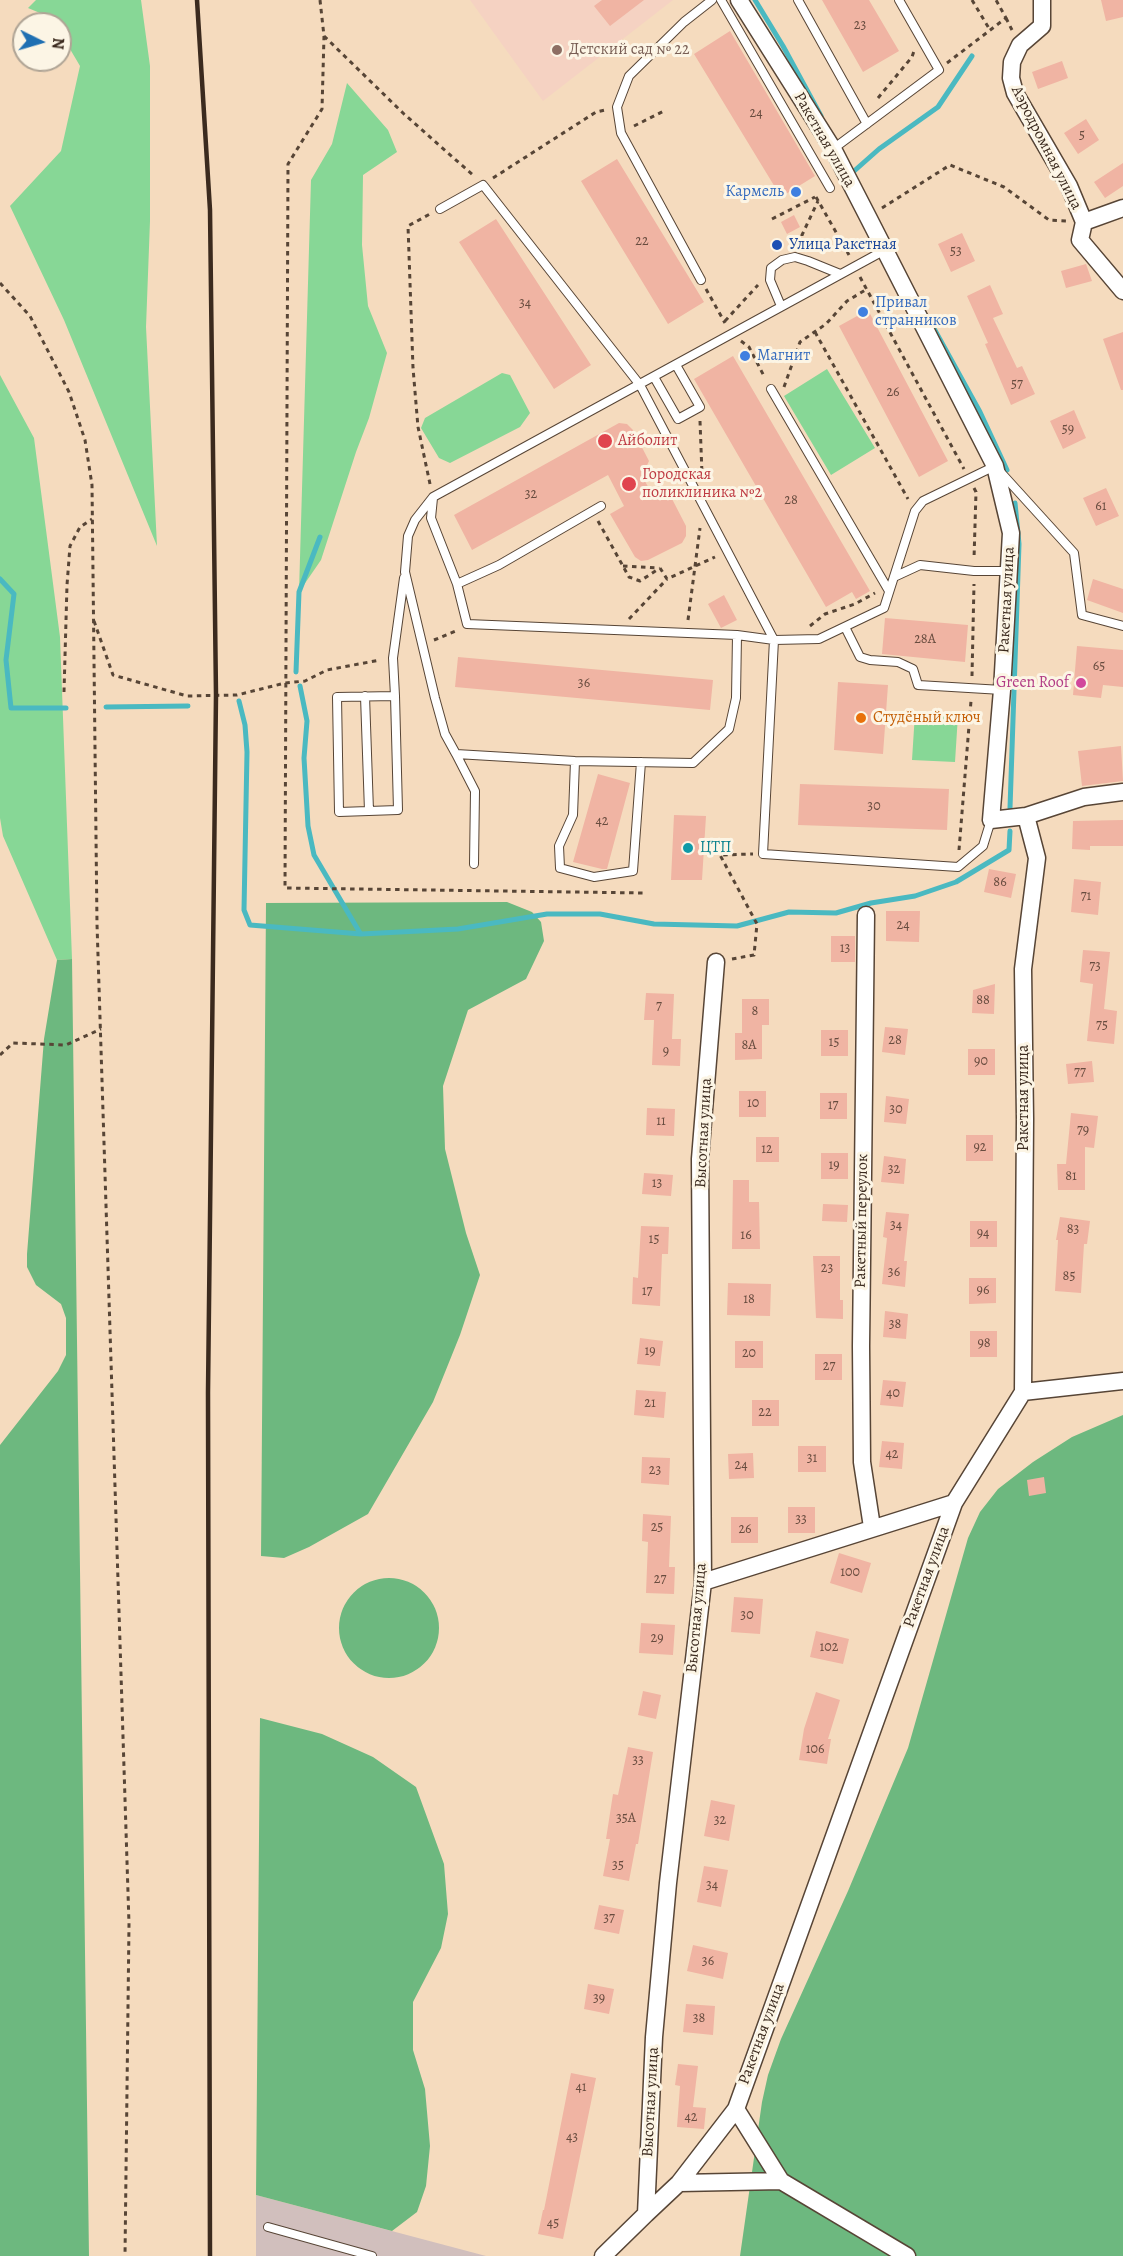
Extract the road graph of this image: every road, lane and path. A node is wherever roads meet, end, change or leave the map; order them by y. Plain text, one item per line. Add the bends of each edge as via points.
1 (320, 0) edge
2 (712, 0) edge
3 (721, 0) edge
4 (739, 0) edge
5 (798, 0) edge
6 (899, 0) edge
7 (972, 0) edge
8 (996, 0) edge
9 (1042, 0) edge
10 (990, 30) junction
11 (919, 35) junction
12 (324, 36) junction
13 (939, 70) junction
14 (617, 107) junction
15 (663, 111) dead end
16 (867, 124) junction
17 (621, 133) junction
18 (833, 149) junction
19 (483, 185) junction
20 (830, 188) joint
21 (817, 199) junction
22 (440, 208) joint
23 (1123, 208) edge
24 (868, 217) junction
25 (772, 219) dead end
26 (1084, 222) junction
27 (885, 250) junction
28 (801, 259) junction
29 (855, 266) junction
30 (840, 274) junction
31 (701, 280) dead end
32 (770, 280) junction
33 (0, 283) edge
34 (867, 289) dead end
35 (1123, 291) edge
36 (781, 306) junction
37 (725, 321) dead end
38 (815, 332) junction
39 (676, 365) junction
40 (654, 377) junction
41 (640, 386) junction
42 (771, 389) dead end
43 (782, 392) dead end
44 (995, 466) junction
45 (433, 497) junction
46 (601, 506) dead end
47 (592, 511) junction
48 (915, 511) junction
49 (92, 519) junction
50 (728, 551) junction
51 (623, 566) junction
52 (660, 568) junction
53 (1009, 571) junction
54 (405, 572) junction
55 (878, 572) junction
56 (894, 577) junction
57 (668, 579) junction
58 (457, 584) junction
59 (890, 591) junction
60 (93, 617) junction
61 (467, 624) junction
62 (1123, 626) edge
63 (845, 627) junction
64 (618, 630) junction
65 (737, 635) junction
66 (774, 639) junction
67 (804, 639) junction
68 (422, 645) junction
69 (393, 658) junction
70 (285, 683) junction
71 (1002, 690) junction
72 (64, 692) dead end
73 (365, 696) junction
74 (395, 696) junction
75 (456, 754) junction
76 (575, 761) junction
77 (641, 762) junction
78 (1123, 792) edge
79 (369, 811) junction
80 (1026, 816) junction
81 (991, 820) junction
82 (763, 854) junction
83 (474, 864) dead end
84 (643, 893) dead end
85 (866, 915) dead end
86 (716, 962) joint
87 (101, 1029) junction
88 (0, 1054) edge
89 (1123, 1381) edge
90 (1023, 1392) junction
91 (954, 1503) junction
92 (872, 1527) junction
93 (703, 1582) junction
94 (736, 2109) junction
95 (781, 2181) junction
96 (679, 2183) junction
97 (646, 2214) junction
98 (268, 2227) dead end
99 (125, 2256) edge
100 (372, 2256) edge
101 (603, 2256) edge
102 (907, 2256) edge

1 - 12 path
2 - 14 lane via 629,76
3 - 20 lane
4 - 18 street, Ракетная улица
5 - 16 lane
6 - 11 lane
7 - 10 path
8 - 10 path via 1006,18
9 - 26 street, Аэродромная улица via 1042,26 1020,45 1012,62 1011,78 1015,93 1070,186
10 - 13 path
11 - 13 lane
11 - 16 path via 912,57 873,104
12 - 19 path
12 - 70 path via 322,109 288,164
13 - 16 lane
14 - 17 lane
14 - 19 path via 596,112
15 - 17 path
16 - 18 lane
17 - 31 lane
18 - 24 street, Ракетная улица
19 - 22 lane
19 - 41 lane
20 - 21 path
21 - 25 path
21 - 28 path via 802,235
21 - 29 path
22 - 45 path via 408,226 418,427
23 - 26 street
24 - 26 path via 950,165 1004,187 1049,220
24 - 27 street, Ракетная улица
26 - 35 street, Аэродромная улица via 1080,240
27 - 29 lane
27 - 44 street, Ракетная улица
28 - 30 lane
28 - 32 lane via 782,260 771,268
29 - 30 lane
30 - 36 lane
32 - 36 lane
32 - 37 path via 756,286
33 - 49 path via 30,316 69,392 86,440
34 - 38 path via 847,301
36 - 39 lane
38 - 43 path via 800,342
38 - 48 path
39 - 40 lane
39 - 40 lane via 700,407 678,419
40 - 41 lane
41 - 45 lane
41 - 50 lane
42 - 55 lane
44 - 48 lane via 923,501
44 - 53 street, Ракетная улица via 1011,533
44 - 62 lane via 1074,553 1082,615
45 - 54 lane via 408,536
45 - 58 lane via 431,518
46 - 47 lane
47 - 51 path
47 - 58 lane via 499,566
48 - 56 lane
49 - 60 path
49 - 72 path via 80,527 70,546
50 - 57 path
50 - 66 lane
51 - 52 path
51 - 52 path via 629,577 640,581
52 - 57 path
53 - 56 lane via 920,565
53 - 71 street, Ракетная улица
54 - 68 lane
54 - 69 lane
55 - 59 lane
55 - 67 path via 876,593 825,614 811,624
56 - 59 lane
57 - 64 path
58 - 61 lane
59 - 63 lane via 884,608
60 - 70 path via 113,675 187,696 237,695
60 - 87 path
61 - 64 lane
61 - 68 path
63 - 67 lane via 819,639
63 - 71 lane via 860,657 898,662 913,669 918,685
64 - 65 lane
65 - 66 lane
65 - 77 lane via 736,698 729,729 693,763
66 - 67 lane
66 - 82 lane
68 - 75 lane via 445,734
69 - 70 path via 327,670 305,681
69 - 74 lane
70 - 84 path via 285,888
71 - 81 street, Ракетная улица
73 - 74 lane
73 - 79 lane
73 - 79 lane via 337,697 339,812
74 - 79 lane via 398,810
75 - 76 lane
75 - 83 lane via 475,791
76 - 77 lane
76 - 77 lane via 573,814 560,846 560,868 594,877 633,871
78 - 80 street via 1084,797
80 - 81 street
80 - 90 street, Ракетная улица via 1037,858 1023,969
81 - 82 lane via 983,846 958,867
82 - 86 path via 720,855 757,924 754,955
85 - 92 street, Ракетный переулок via 862,1451
86 - 93 street, Высотная улица via 700,1160
87 - 88 path via 66,1046 13,1043
87 - 99 path via 129,1924
89 - 90 street
90 - 91 street, Ракетная улица
91 - 92 street
91 - 94 street, Ракетная улица
92 - 93 street
93 - 97 street, Высотная улица via 656,2013
94 - 95 street
94 - 96 street, Ракетная улица
95 - 96 street
95 - 102 street
96 - 97 street, Ракетная улица
97 - 101 street
98 - 100 lane

